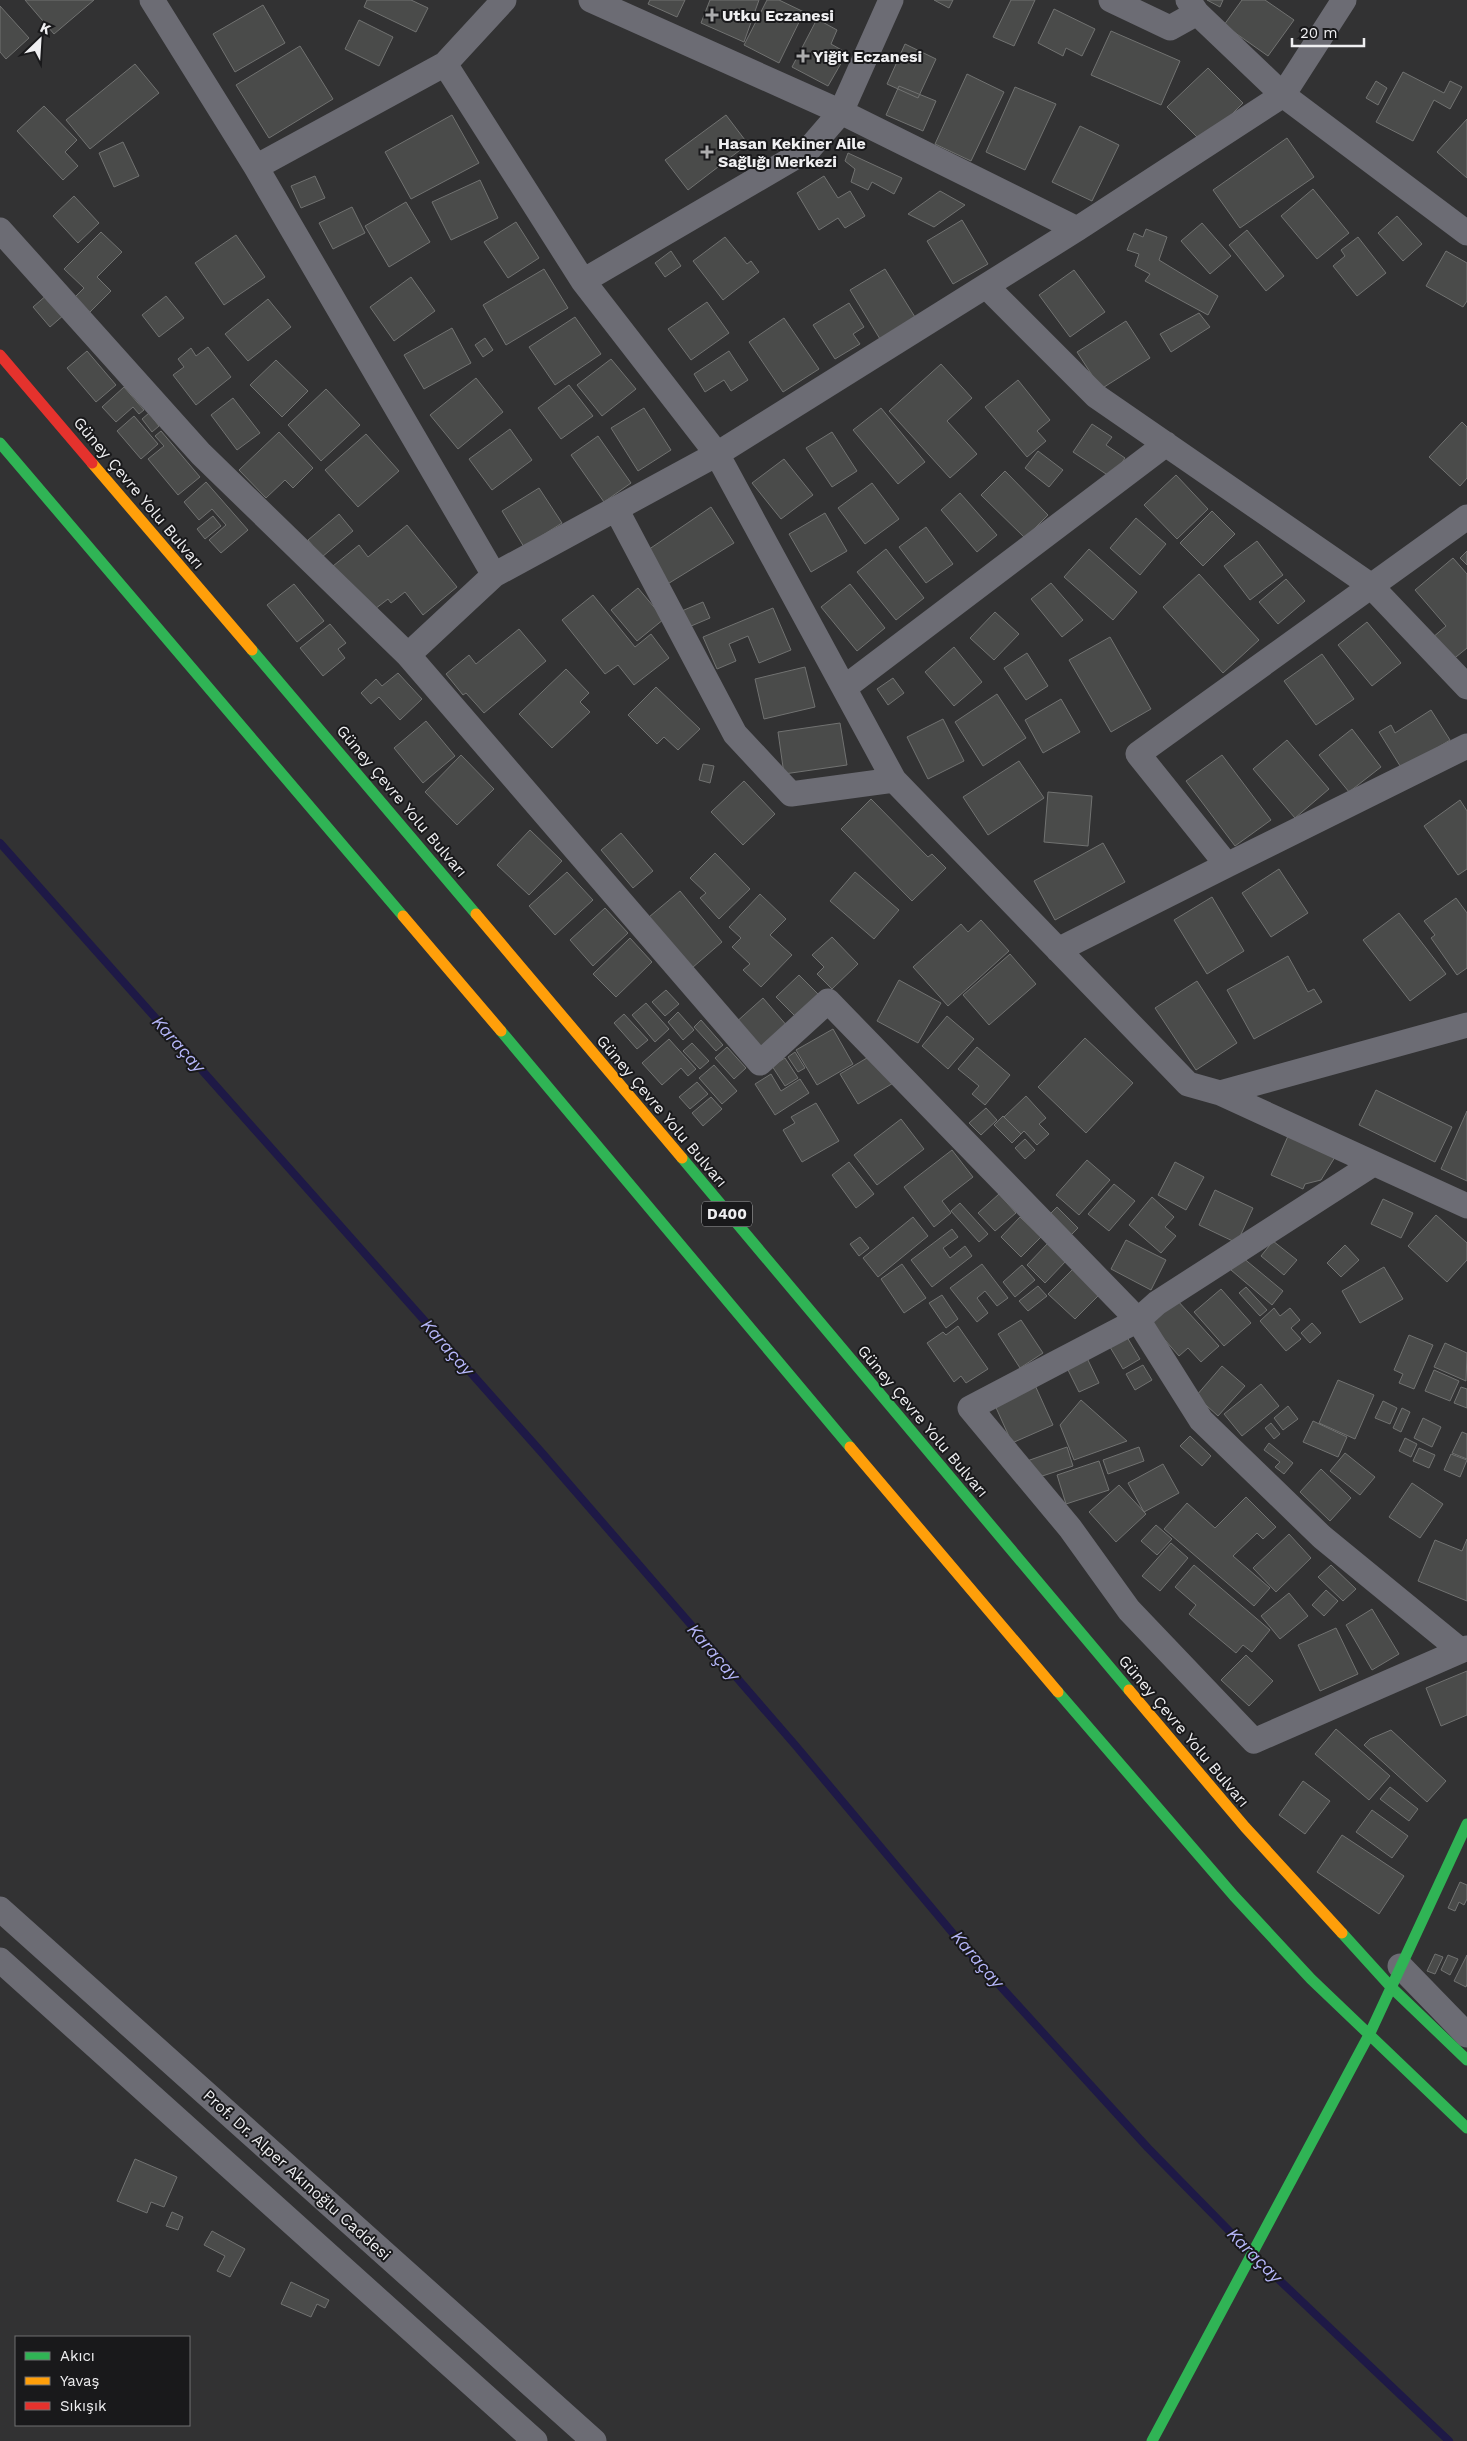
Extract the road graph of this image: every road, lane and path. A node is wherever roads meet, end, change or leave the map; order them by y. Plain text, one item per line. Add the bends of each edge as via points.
1 (152, 0) edge
2 (504, 0) edge
3 (591, 0) edge
4 (891, 0) edge
5 (1111, 0) edge
6 (1344, 0) edge
7 (1193, 6) edge
8 (445, 64) junction
9 (1283, 95) junction
10 (841, 112) junction
11 (256, 167) junction
12 (1077, 229) junction
13 (0, 230) edge
14 (1467, 233) edge
15 (583, 281) junction
16 (986, 286) junction
17 (0, 356) edge
18 (0, 443) edge
19 (1166, 444) junction
20 (717, 454) junction
21 (616, 509) junction
22 (1467, 517) edge
23 (494, 575) junction
24 (1370, 585) junction
25 (408, 655) junction
26 (1467, 687) edge
27 (844, 688) junction
28 (1467, 746) edge
29 (894, 780) junction
30 (1228, 865) junction
31 (1058, 950) junction
32 (1467, 1026) edge
33 (1220, 1093) junction
34 (1373, 1164) junction
35 (1467, 1206) edge
36 (1138, 1320) junction
37 (1464, 1649) edge
38 (1467, 1824) edge
39 (0, 1908) edge
40 (0, 1960) edge
41 (1396, 1977) junction
42 (1370, 2033) junction
43 (1467, 2035) edge
44 (1467, 2060) edge
45 (1467, 2128) edge
46 (535, 2441) edge
47 (594, 2441) edge
48 (1152, 2441) edge

1 - 11 street
2 - 8 street
3 - 10 street
4 - 10 street
5 - 7 street via 1170,28
6 - 9 street
7 - 9 street
8 - 11 street
8 - 15 street
9 - 12 street
9 - 14 street
10 - 12 street
10 - 15 street via 809,149
11 - 23 street
12 - 16 street
13 - 25 street via 201,454
15 - 20 street
16 - 19 street via 1096,396
16 - 20 street
17 - 41 main road, Güney Çevre Yolu Bulvarı / D400 via 389,811 1244,1827
18 - 42 main road via 944,1559 1234,1896 1311,1979
19 - 24 street
19 - 27 street
20 - 21 street
20 - 27 street
21 - 23 street
21 - 29 street via 735,734 791,794
22 - 24 street
23 - 25 street
24 - 26 street
24 - 30 street via 1138,754
25 - 36 street via 760,1063 828,1001
27 - 29 street
28 - 30 street
29 - 31 street
30 - 31 street
31 - 33 street via 1188,1084
32 - 33 street
33 - 34 street
34 - 35 street
34 - 36 street via 1157,1303
36 - 37 street via 1201,1420 1322,1537
36 - 37 street via 970,1408 1070,1528 1129,1610 1254,1741
38 - 41 main road
39 - 47 street, Prof. Dr. Alper Akınoğlu Caddesi
40 - 46 street
41 - 42 main road
41 - 43 street
41 - 44 main road, Güney Çevre Yolu Bulvarı / D400
42 - 45 main road via 1377,2044
42 - 48 main road

